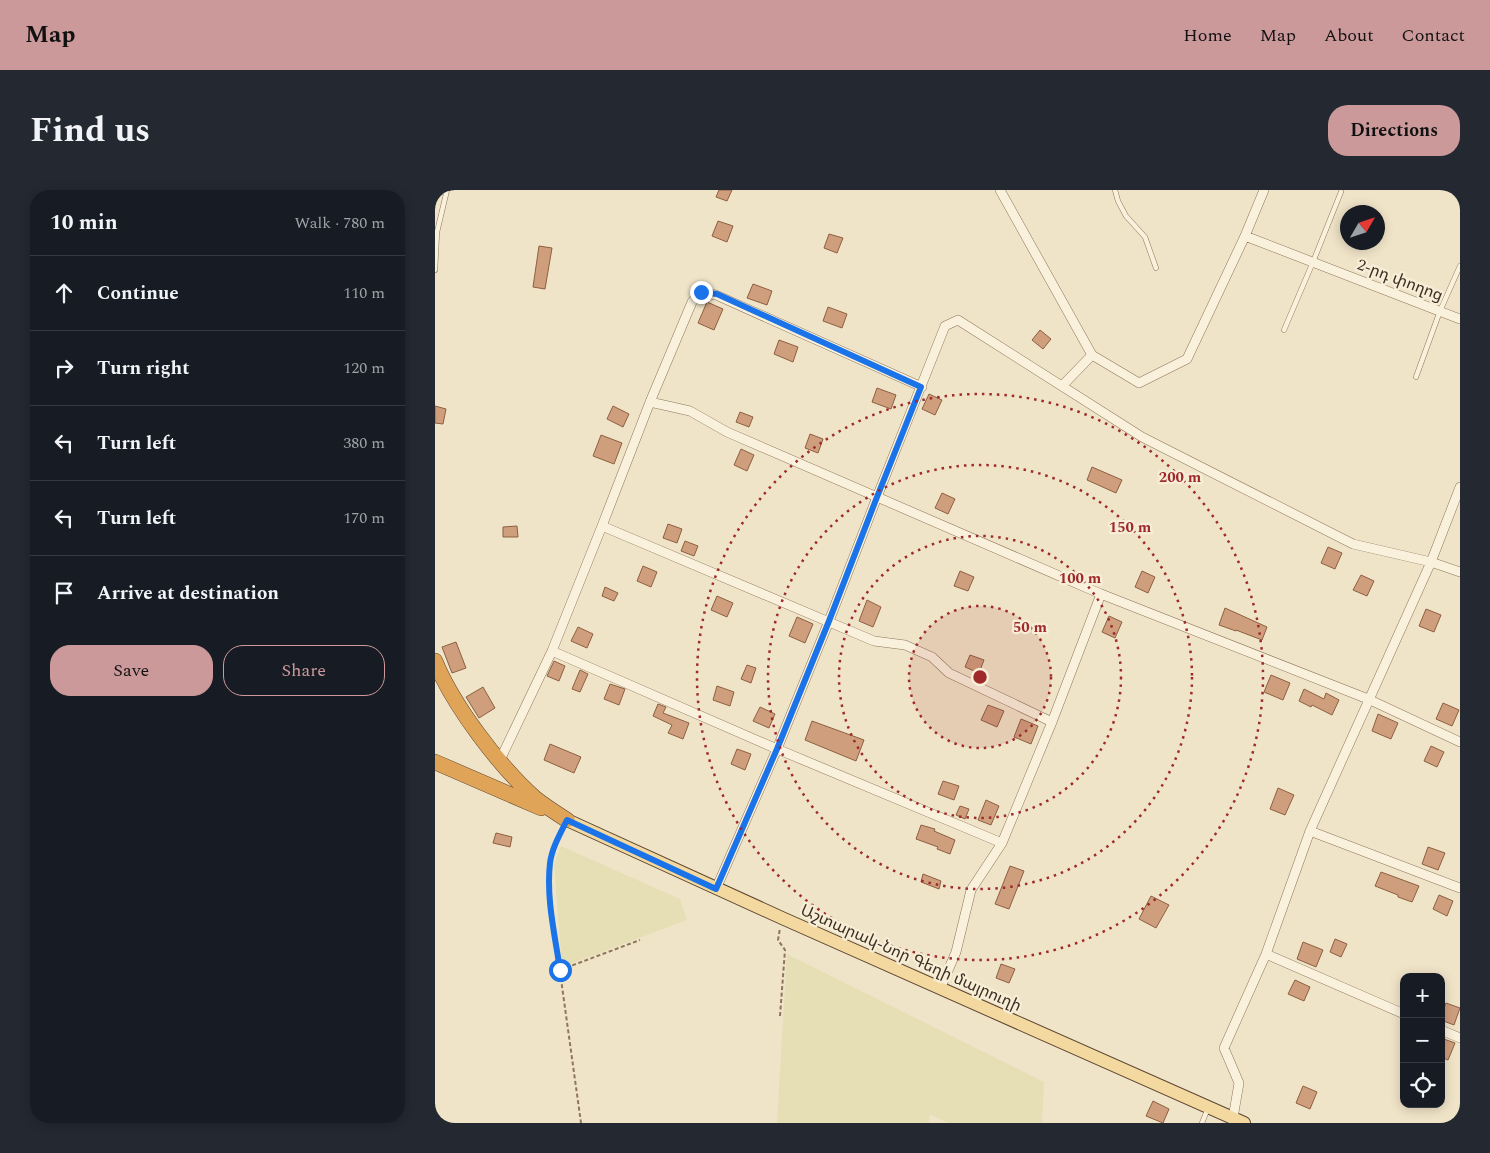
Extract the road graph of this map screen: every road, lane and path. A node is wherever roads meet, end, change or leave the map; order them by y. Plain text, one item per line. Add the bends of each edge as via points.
1 (447, 190) edge
2 (1000, 190) edge
3 (1115, 190) edge
4 (1265, 190) edge
5 (1341, 192) dead end
6 (1245, 236) junction
7 (1313, 262) junction
8 (1460, 266) edge
9 (1156, 268) dead end
10 (435, 270) edge
11 (1441, 312) junction
12 (1460, 319) edge
13 (1284, 330) dead end
14 (1092, 356) junction
15 (1416, 377) dead end
16 (1061, 386) junction
17 (921, 387) junction
18 (650, 402) junction
19 (1460, 487) edge
20 (877, 497) junction
21 (602, 526) junction
22 (1431, 562) junction
23 (1460, 572) edge
24 (1101, 594) junction
25 (829, 621) junction
26 (551, 651) junction
27 (435, 661) edge
28 (1368, 700) junction
29 (1052, 722) junction
30 (1460, 742) edge
31 (777, 749) junction
32 (500, 760) junction
33 (435, 762) edge
34 (435, 772) edge
35 (501, 791) junction
36 (567, 820) junction
37 (1310, 831) junction
38 (1002, 843) junction
39 (1460, 888) edge
40 (716, 889) junction
41 (782, 918) junction
42 (640, 940) dead end
43 (1266, 954) junction
44 (560, 970) junction
45 (940, 989) junction
46 (1400, 1012) edge
47 (780, 1016) dead end
48 (1445, 1032) edge
49 (1460, 1038) edge
50 (1208, 1107) junction
51 (1238, 1121) edge
52 (581, 1123) edge
53 (1202, 1123) edge

1 - 10 lane via 437,232
2 - 14 street
3 - 9 lane via 1126,216 1145,238
4 - 6 street
5 - 7 lane
6 - 7 street, 2-րդ փողոց
6 - 14 street via 1187,359 1139,383
7 - 11 street, 2-րդ փողոց
7 - 13 lane
8 - 11 lane
11 - 12 street, 2-րդ փողոց
11 - 15 lane
14 - 16 street
16 - 17 street via 958,320 945,326
16 - 22 street via 1142,437 1353,544
17 - 18 street via 717,294 701,292 692,302
17 - 20 street
18 - 20 street via 690,411 727,432
18 - 21 street
19 - 22 street
20 - 24 street
20 - 25 street
21 - 25 street
21 - 26 street
22 - 23 street
22 - 28 street
24 - 28 street
24 - 29 street
25 - 29 street via 874,641 905,645 932,657 949,674
25 - 31 street
26 - 31 street
26 - 32 street
27 - 32 highway via 451,694
28 - 30 street
28 - 37 street
29 - 38 street
31 - 38 street
31 - 40 street
32 - 36 highway via 536,799
33 - 35 highway
34 - 35 highway
35 - 36 highway
36 - 40 main road, Աշտարակ-Նոր Գեղի մայրուղի
36 - 44 path via 550,862 550,900
37 - 39 street
37 - 43 street
38 - 45 street via 971,890 956,952
40 - 41 main road, Աշտարակ-Նոր Գեղի մայրուղի
41 - 45 main road, Աշտարակ-Նոր Գեղի մայրուղի
41 - 47 path via 777,940 785,950
42 - 44 path
43 - 46 street
43 - 51 street via 1224,1048 1239,1083
44 - 52 path
45 - 50 main road, Աշտարակ-Նոր Գեղի մայրուղի
48 - 49 street
50 - 51 main road, Աշտարակ-Նոր Գեղի մայրուղի
50 - 53 lane

